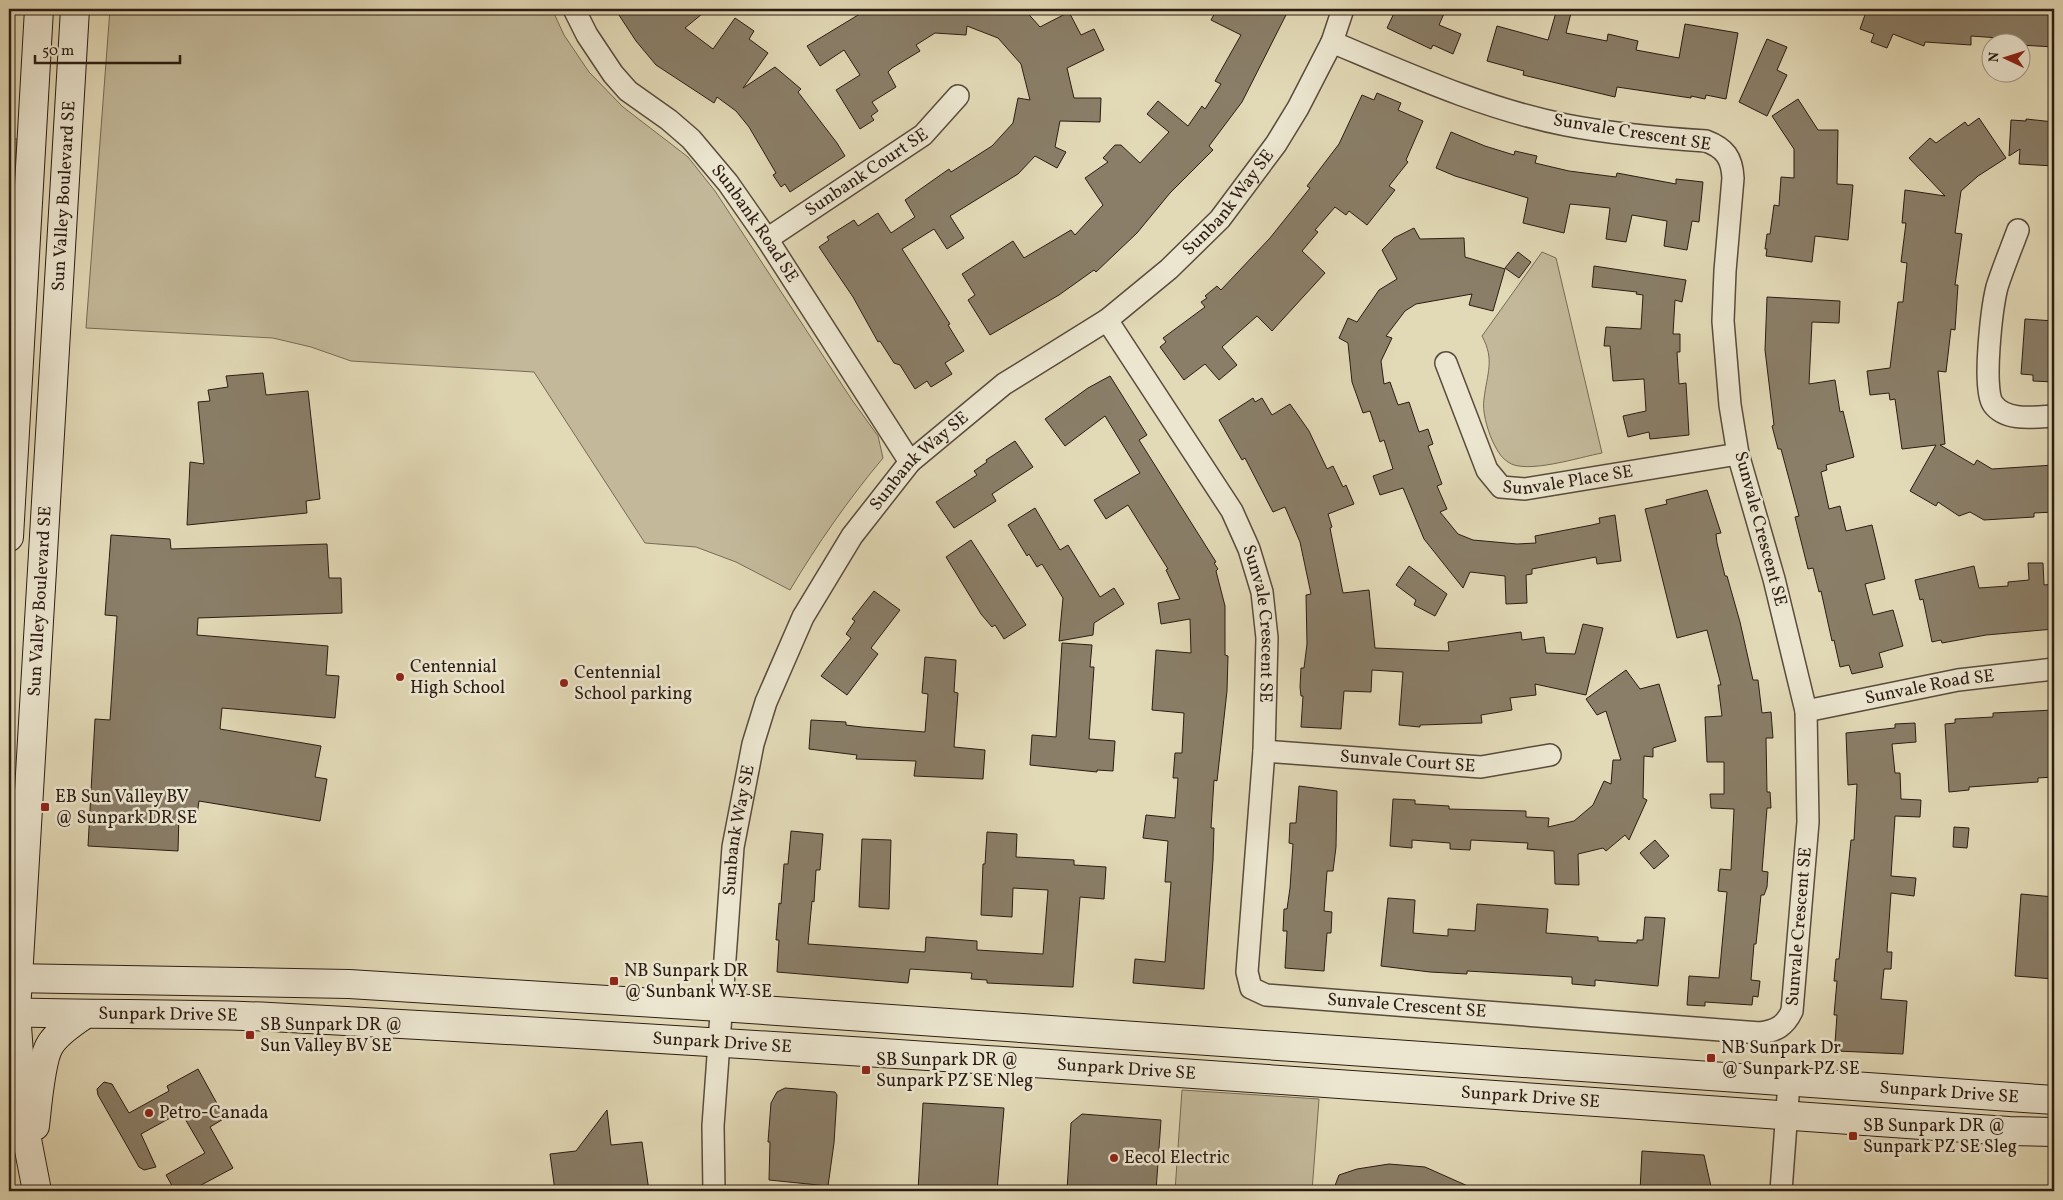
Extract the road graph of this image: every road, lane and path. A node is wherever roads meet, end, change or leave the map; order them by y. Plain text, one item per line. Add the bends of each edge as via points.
1 (39, 9) edge
2 (75, 9) edge
3 (574, 9) edge
4 (1343, 9) edge
5 (1332, 42) junction
6 (958, 96) dead end
7 (2018, 230) dead end
8 (767, 240) junction
9 (1107, 320) junction
10 (1446, 363) dead end
11 (2054, 416) edge
12 (1738, 454) junction
13 (910, 462) junction
14 (9, 537) edge
15 (2054, 668) edge
16 (1806, 711) junction
17 (1264, 751) junction
18 (1550, 756) dead end
19 (13, 978) edge
20 (720, 1007) junction
21 (12, 1012) edge
22 (84, 1015) junction
23 (718, 1042) junction
24 (1789, 1083) junction
25 (2054, 1100) edge
26 (1787, 1116) junction
27 (2054, 1132) edge
28 (32, 1162) junction
29 (37, 1191) edge
30 (714, 1191) edge
31 (1781, 1191) edge

1 - 14 street, Sun Valley Boulevard SE
2 - 19 street, Sun Valley Boulevard SE
3 - 8 street, Sunbank Road SE via 612,74 628,91 691,139 728,183
4 - 5 street, Sunbank Way SE
5 - 9 street, Sunbank Way SE via 1276,144 1220,219 1169,269
5 - 12 street, Sunvale Crescent SE via 1453,92 1516,112 1627,135 1706,141 1726,152 1732,164 1733,178 1723,321
6 - 8 street, Sunbank Court SE via 924,134
7 - 11 street via 1997,289 1988,389 1993,404 2006,414 2024,418
8 - 13 street, Sunbank Road SE
9 - 13 street, Sunbank Way SE via 1004,384
9 - 17 street, Sunvale Crescent SE via 1232,512 1249,549 1262,592 1267,638
10 - 12 street, Sunvale Place SE via 1487,470 1501,487 1525,489
12 - 16 street, Sunvale Crescent SE via 1774,579
13 - 20 street, Sunbank Way SE via 852,536 824,580 803,617 766,702 753,744 733,847
15 - 16 street, Sunvale Road SE via 1958,680
16 - 17 street, Sunvale Crescent SE via 1808,822 1792,1011 1780,1028 1760,1033 1255,992 1248,983 1246,972
17 - 18 street, Sunvale Court SE via 1481,767
19 - 20 street, Sunpark Drive SE via 349,984
19 - 21 street, Sun Valley Boulevard SE
20 - 23 street, Sunbank Way SE
20 - 24 street, Sunpark Drive SE
21 - 22 street, Sunpark Drive SE
21 - 28 street, Sun Valley Boulevard SE
22 - 23 street, Sunpark Drive SE via 160,1013 258,1017
22 - 28 street via 49,1046 39,1090
23 - 26 street, Sunpark Drive SE via 1348,1083
23 - 30 street, Sunbank Way SE via 713,1126
24 - 25 street, Sunpark Drive SE
24 - 26 street
26 - 27 street, Sunpark Drive SE
26 - 31 street
28 - 29 street, Sun Valley Boulevard SE

